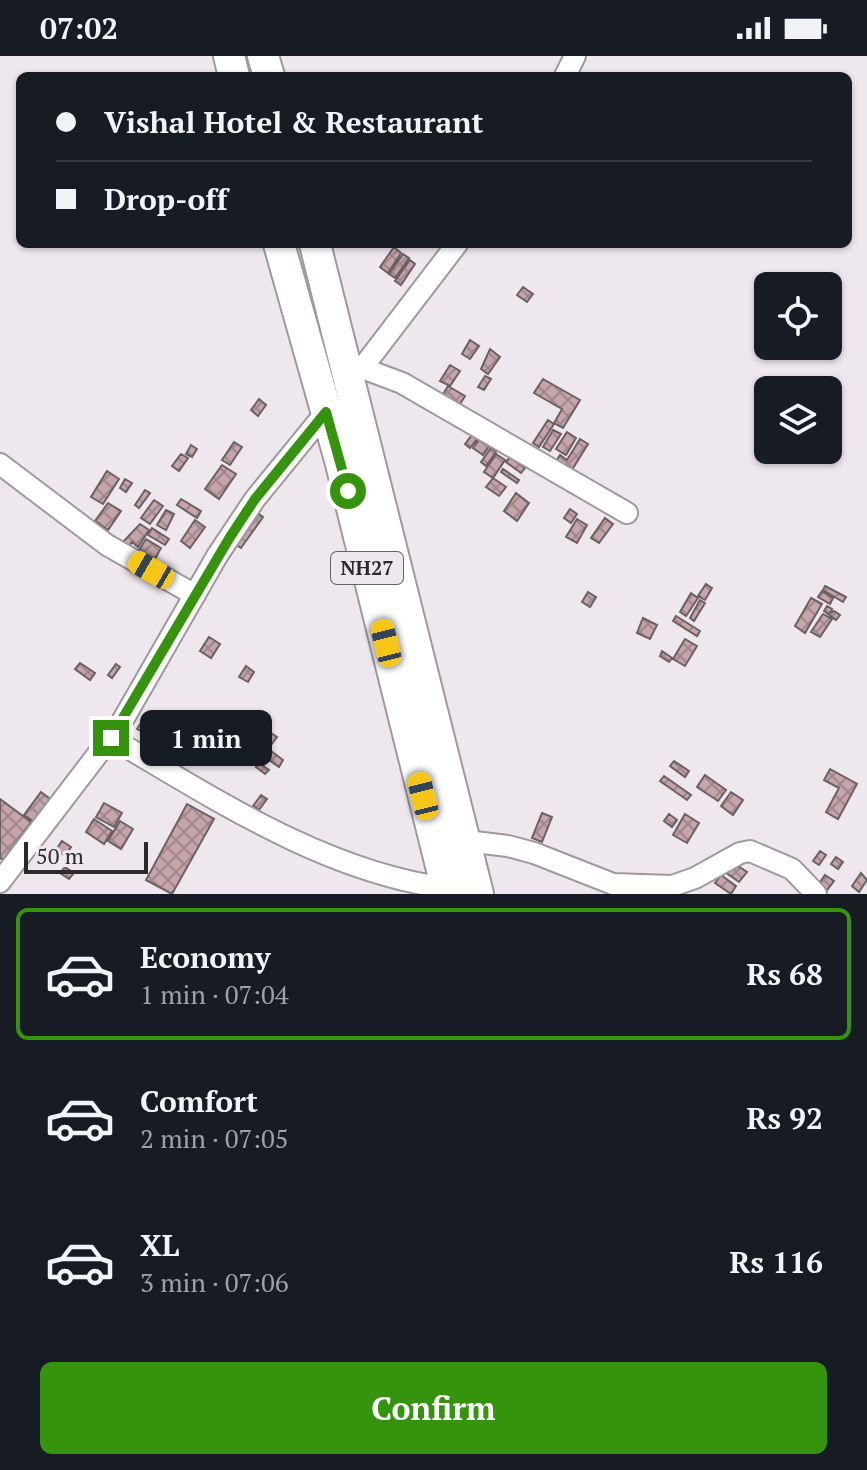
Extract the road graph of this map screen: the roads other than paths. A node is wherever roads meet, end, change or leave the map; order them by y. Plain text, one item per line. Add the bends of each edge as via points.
1 (280, 248) edge
2 (316, 248) edge
3 (454, 248) edge
4 (354, 364) junction
5 (326, 412) junction
6 (0, 464) edge
7 (627, 513) dead end
8 (195, 595) junction
9 (111, 738) junction
10 (466, 841) junction
11 (0, 882) edge
12 (468, 892) edge
13 (816, 894) edge

1 - 5 highway, NH27
2 - 4 highway, NH27
3 - 4 street
4 - 7 street via 402,383
4 - 10 highway, NH27
5 - 8 street via 255,499
5 - 12 highway, NH27
6 - 8 street via 107,545
8 - 9 street
9 - 11 street
9 - 12 street via 229,808 366,871
10 - 12 highway, NH27
10 - 13 street via 534,853 613,884 672,886 750,851 792,869

